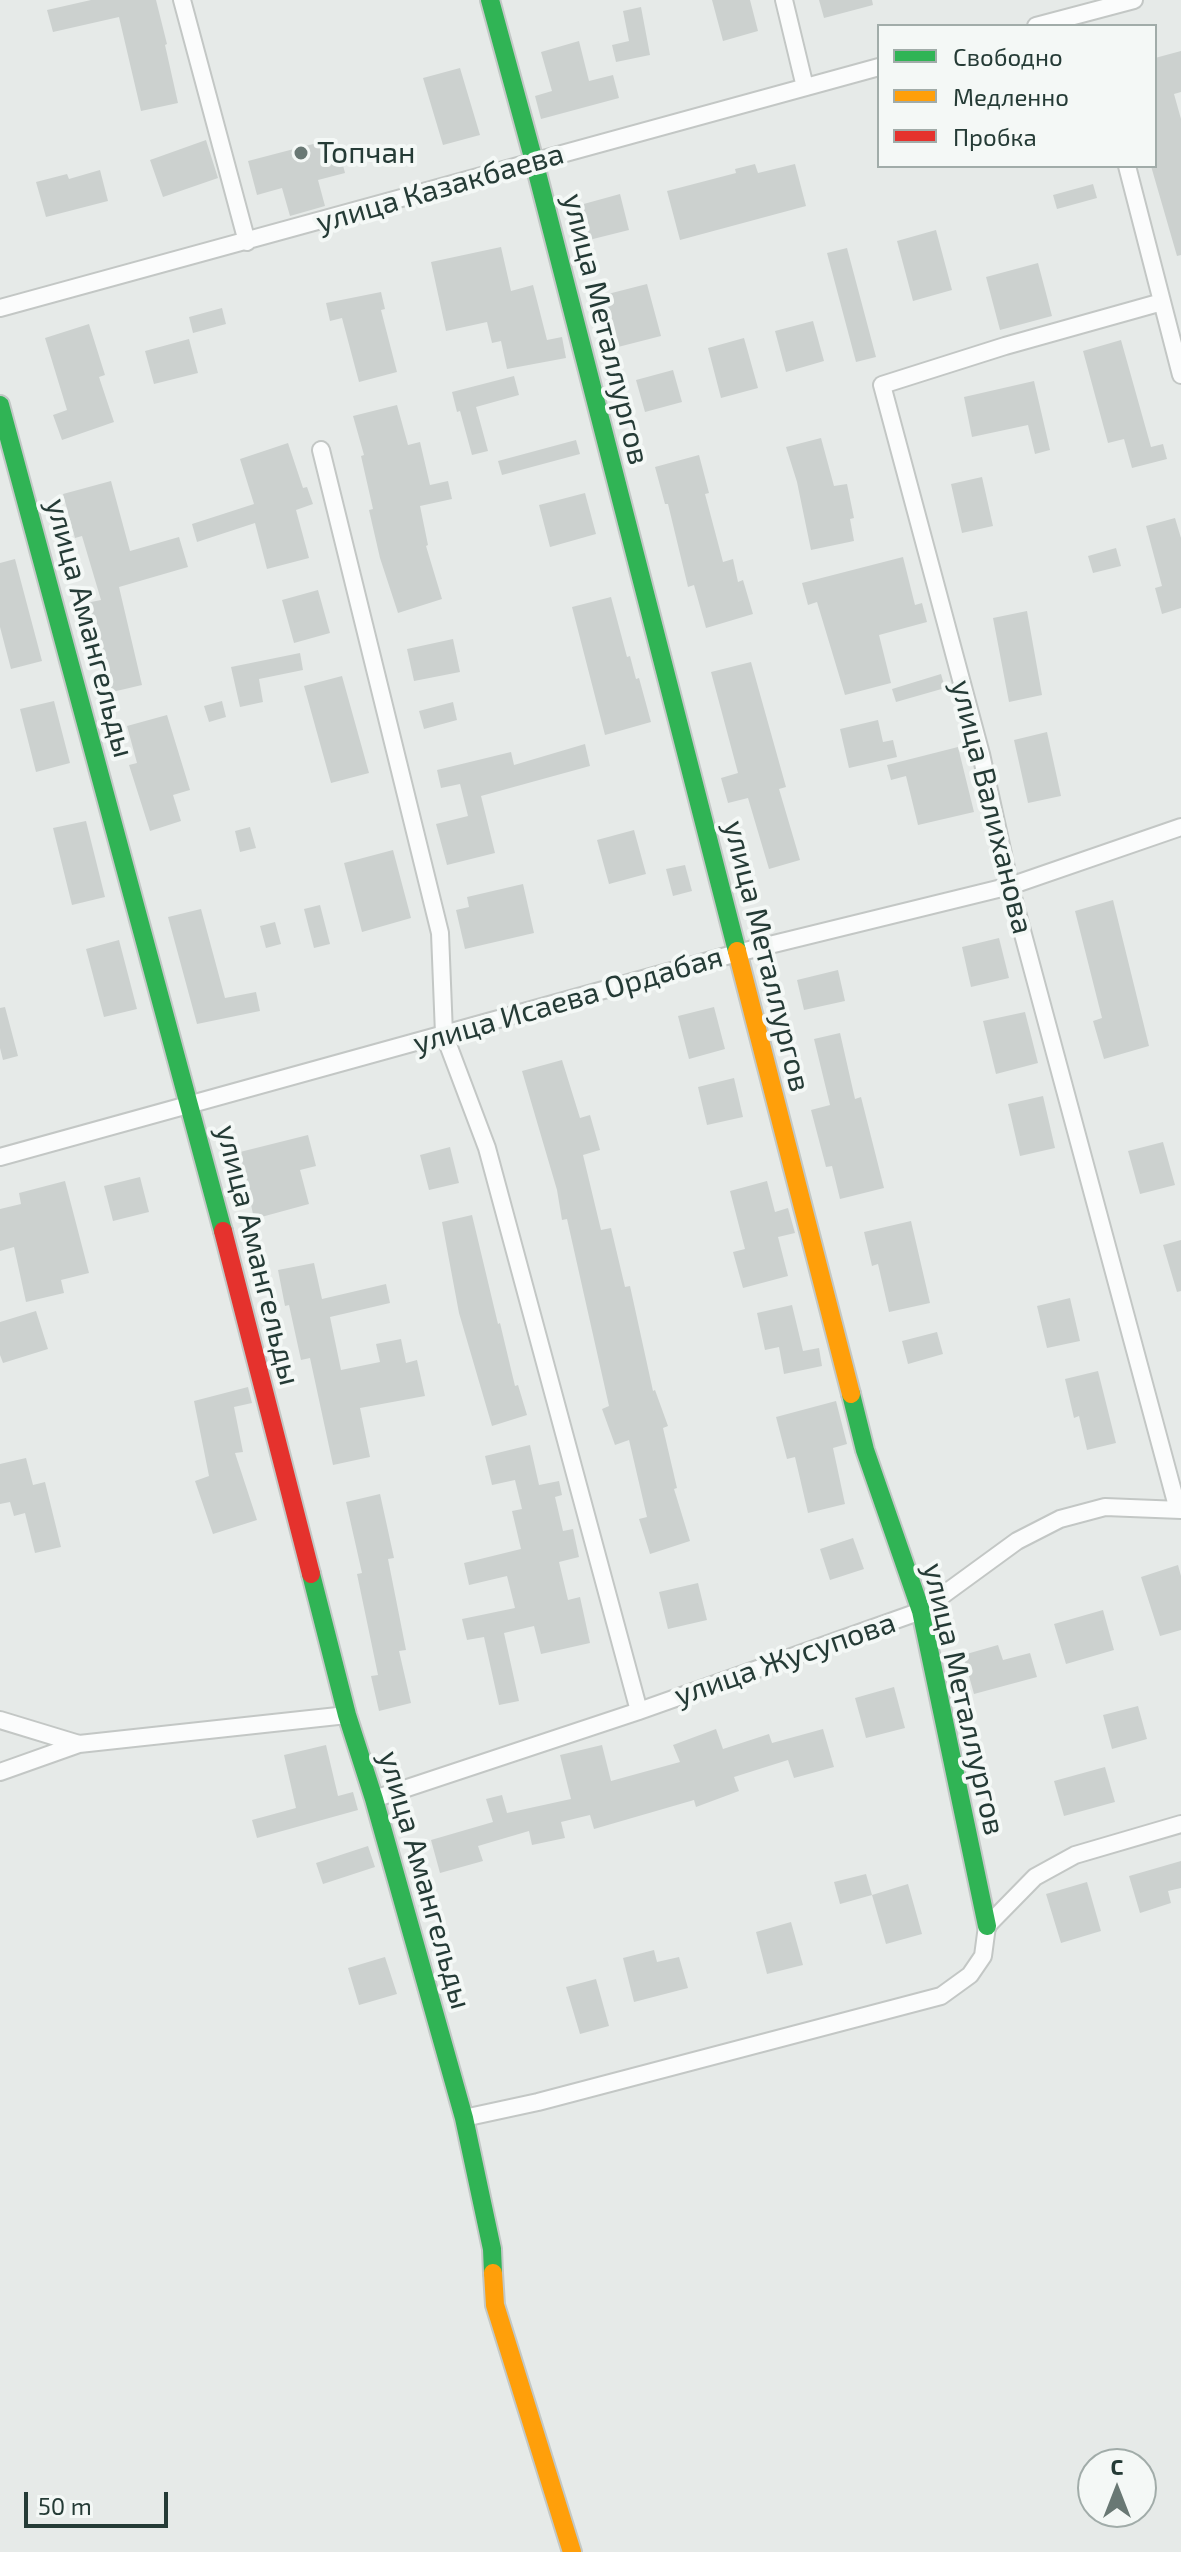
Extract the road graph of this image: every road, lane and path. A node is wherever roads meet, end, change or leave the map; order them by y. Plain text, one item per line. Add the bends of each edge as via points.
1 (182, 0) edge
2 (490, 0) edge
3 (784, 0) edge
4 (1134, 0) edge
5 (1089, 19) edge
6 (1051, 24) edge
7 (877, 68) edge
8 (805, 87) junction
9 (534, 161) junction
10 (1128, 168) edge
11 (247, 242) junction
12 (1162, 302) junction
13 (0, 308) edge
14 (1181, 375) edge
15 (0, 405) edge
16 (321, 450) dead end
17 (1181, 827) edge
18 (1010, 886) junction
19 (737, 953) junction
20 (444, 1034) junction
21 (191, 1106) junction
22 (0, 1157) edge
23 (1180, 1510) edge
24 (921, 1611) junction
25 (639, 1711) junction
26 (347, 1715) junction
27 (0, 1720) edge
28 (79, 1744) junction
29 (0, 1772) edge
30 (374, 1799) junction
31 (1181, 1824) edge
32 (993, 1920) junction
33 (464, 2118) junction
34 (572, 2552) edge

1 - 11 street
2 - 9 street, улица Металлургов
3 - 8 street
4 - 5 street
5 - 6 street
7 - 8 street, улица Казакбаева
8 - 9 street, улица Казакбаева
9 - 11 street, улица Казакбаева
9 - 19 street, улица Металлургов
10 - 12 street
11 - 13 street, улица Казакбаева
12 - 14 street
12 - 18 street, улица Валиханова via 882,385 981,754
15 - 21 street, улица Амангельды
16 - 20 street via 440,933
17 - 18 street, улица Исаева Ордабая
18 - 19 street, улица Исаева Ордабая
18 - 23 street, улица Валиханова
19 - 20 street, улица Исаева Ордабая
19 - 24 street, улица Металлургов via 865,1450
20 - 21 street, улица Исаева Ордабая
20 - 25 street via 487,1148
21 - 22 street, улица Исаева Ордабая
21 - 26 street, улица Амангельды
23 - 24 street, улица Жусупова via 1105,1507 1060,1519 1017,1541
24 - 25 street, улица Жусупова
24 - 32 street, улица Металлургов
25 - 30 street, улица Жусупова
26 - 28 street
26 - 30 street, улица Амангельды
27 - 28 street
28 - 29 street
30 - 33 street, улица Амангельды
31 - 32 street via 1075,1855 1035,1877
32 - 33 street via 983,1956 970,1975 941,1996
33 - 34 street, улица Амангельды via 492,2249 495,2305

